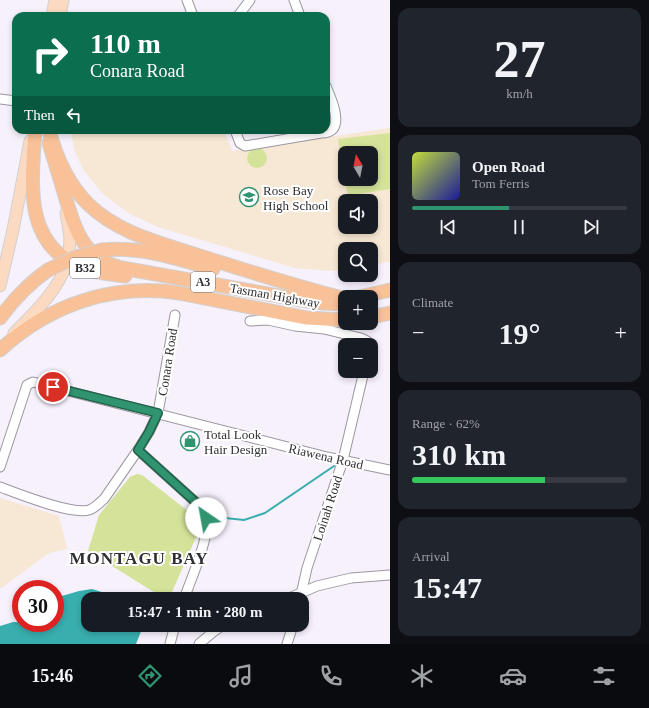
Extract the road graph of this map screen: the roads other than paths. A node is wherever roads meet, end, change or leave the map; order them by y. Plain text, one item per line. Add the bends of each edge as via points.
1 (55, 0) edge
2 (63, 0) edge
3 (187, 0) edge
4 (250, 0) edge
5 (294, 0) edge
6 (53, 12) edge
7 (61, 12) edge
8 (192, 12) edge
9 (241, 12) edge
10 (298, 12) edge
11 (330, 98) edge
12 (0, 99) edge
13 (12, 102) edge
14 (330, 130) edge
15 (32, 134) edge
16 (33, 134) edge
17 (49, 134) edge
18 (237, 134) edge
19 (315, 134) edge
20 (390, 285) edge
21 (0, 286) edge
22 (375, 290) edge
23 (390, 290) edge
24 (378, 293) edge
25 (390, 297) edge
26 (338, 298) edge
27 (338, 299) edge
28 (378, 300) edge
29 (338, 301) edge
30 (260, 309) junction
31 (390, 313) edge
32 (175, 315) dead end
33 (378, 316) edge
34 (0, 318) edge
35 (338, 320) edge
36 (250, 321) dead end
37 (361, 338) edge
38 (0, 346) edge
39 (0, 350) edge
40 (0, 356) edge
41 (362, 378) edge
42 (158, 413) junction
43 (138, 450) junction
44 (343, 460) junction
45 (0, 467) edge
46 (390, 470) edge
47 (0, 487) edge
48 (390, 575) edge
49 (186, 592) edge
50 (302, 592) edge
51 (309, 592) edge
52 (173, 632) edge
53 (212, 632) edge
54 (291, 632) edge
55 (170, 644) edge
56 (199, 644) edge
57 (287, 644) edge

1 - 6 main road
2 - 7 main road
3 - 8 street
4 - 9 street
5 - 10 street
11 - 14 street via 336,117 333,129
12 - 13 street
15 - 21 main road, B32
16 - 30 highway, B32 via 34,209 45,238 62,256 88,269 188,288 254,305
17 - 26 highway via 60,162 74,186 89,204 118,226 141,237
17 - 29 highway, Tasman Highway / A3 via 76,230 90,251 107,263 300,300 323,303
17 - 38 main road via 55,174 69,229 68,259 60,280 48,298
18 - 19 street via 240,143 245,146
20 - 22 main road
23 - 24 highway
25 - 28 highway
27 - 34 highway, Tasman Highway / A3, bridge via 300,293 155,253 123,249 102,250 76,256 48,270 27,286
30 - 35 highway, Tasman Highway / A3 via 307,318
30 - 39 highway, Tasman Highway / A3 via 168,291 122,292 84,300 52,313 24,330
30 - 40 highway, Tasman Highway / A3 via 179,297 151,296 105,301 53,319
31 - 33 highway
32 - 42 street, Conara Road
36 - 37 street via 268,320
41 - 44 street, Loinah Road
42 - 43 street, Conara Road
42 - 44 street, Riawena Road
42 - 45 street, Riawena Road via 30,383 26,388
43 - 47 street, Conara Road via 104,499 88,510 75,511 63,508
43 - 49 street via 200,506 205,514 205,535
44 - 46 street, Riawena Road
44 - 50 street, Loinah Road
48 - 51 street via 351,578 323,585
52 - 55 street
53 - 56 street
54 - 57 street

